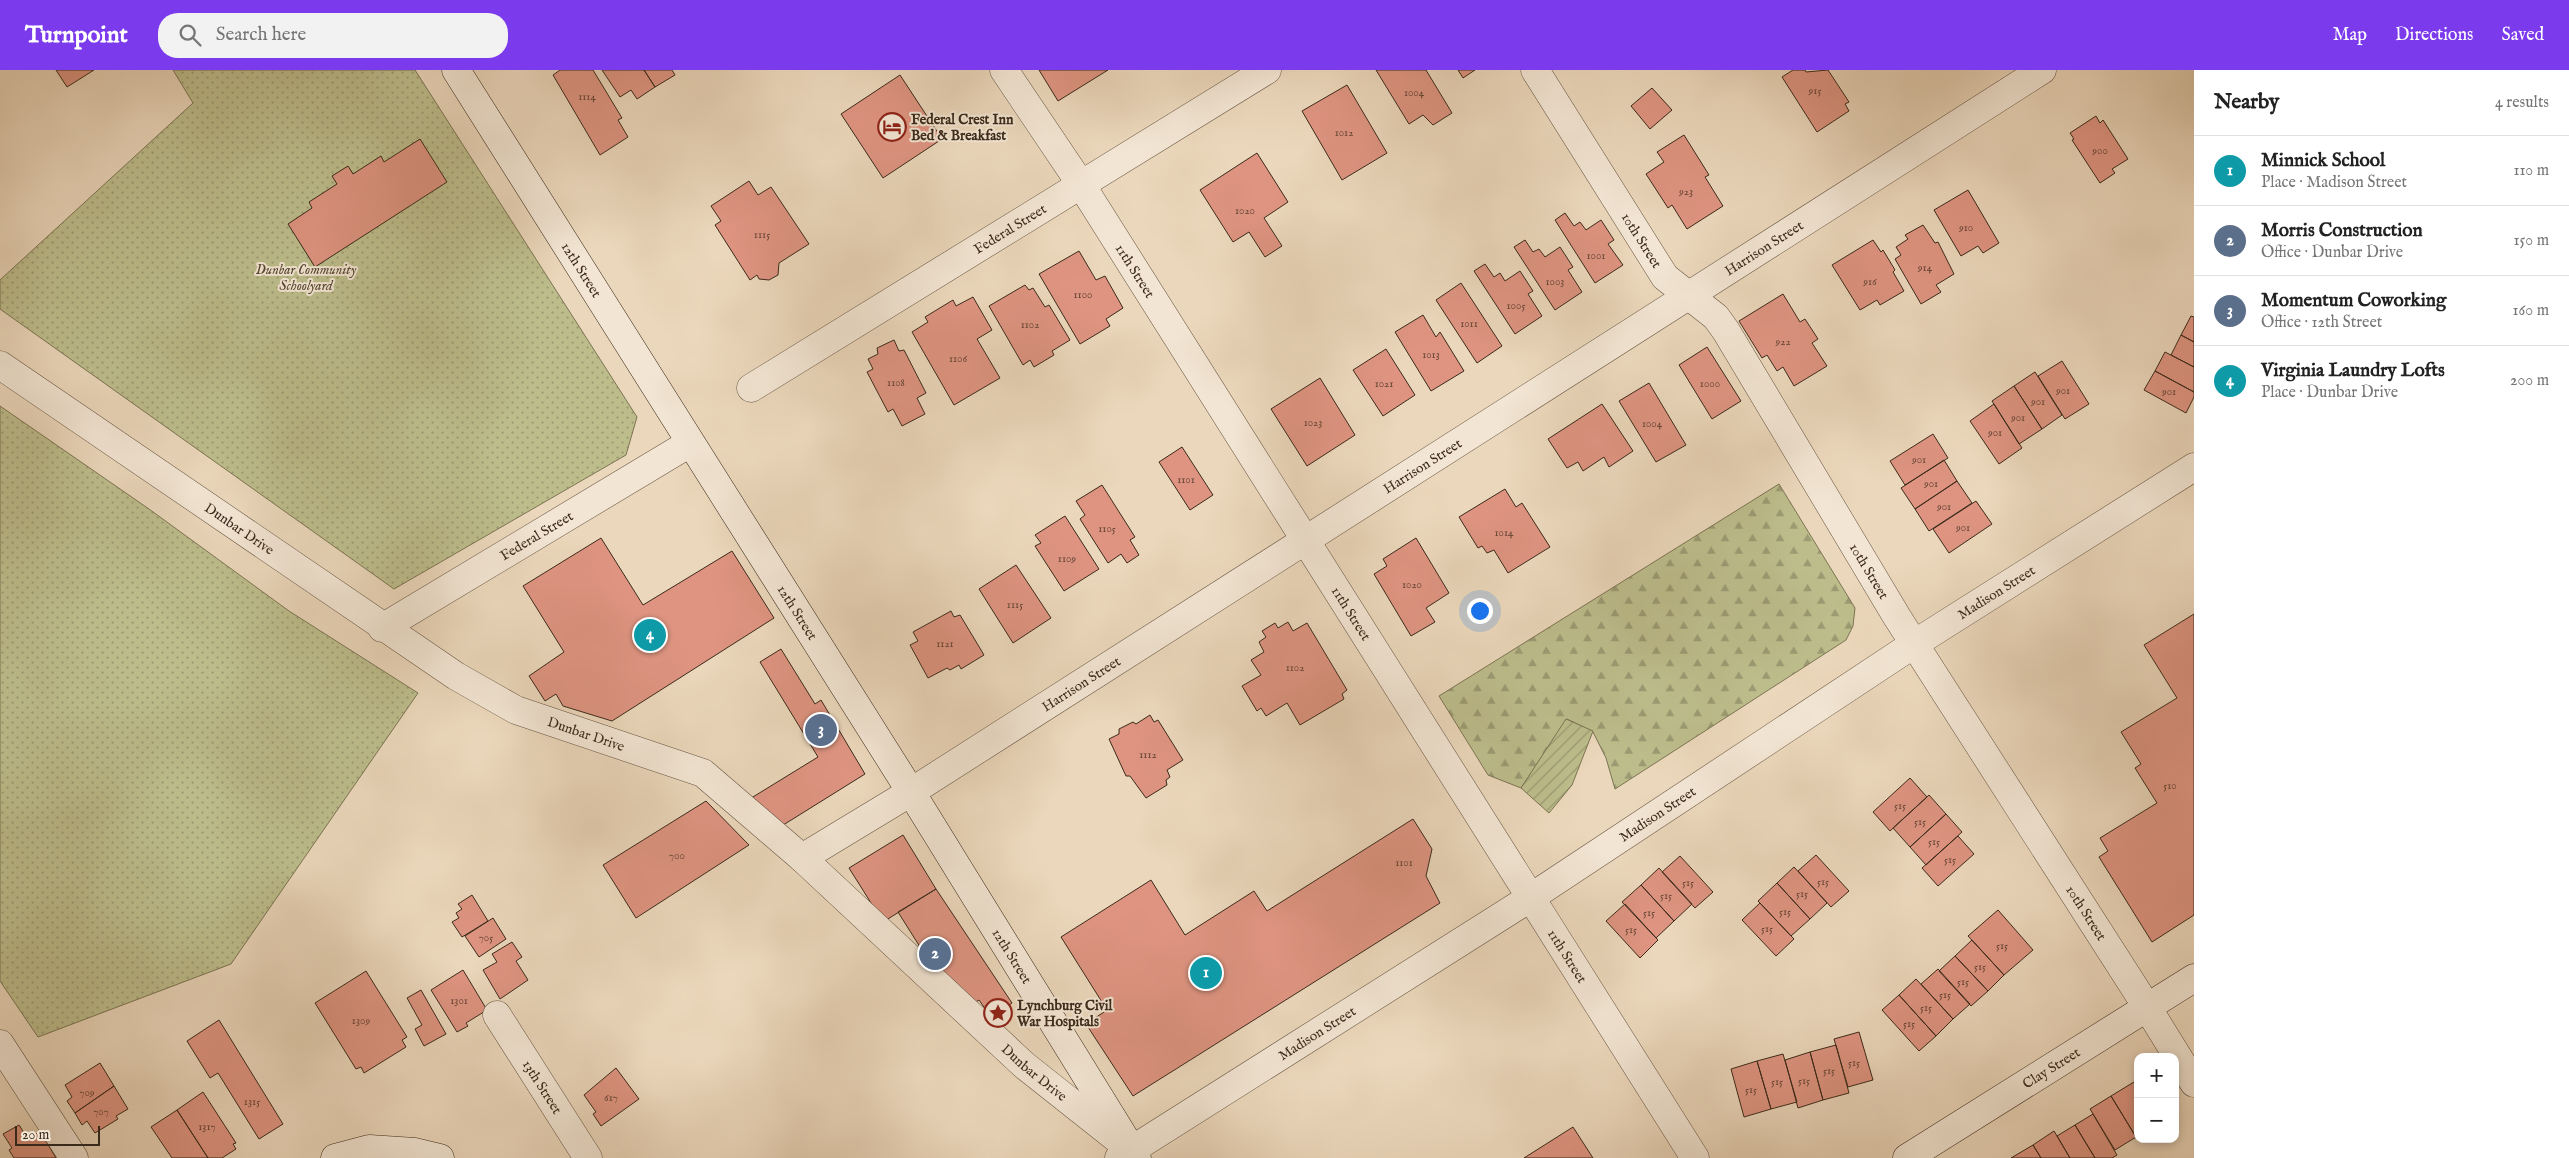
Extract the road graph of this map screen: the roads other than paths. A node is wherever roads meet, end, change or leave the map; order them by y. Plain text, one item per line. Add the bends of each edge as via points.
1 (456, 70) edge
2 (1004, 70) edge
3 (1267, 70) edge
4 (1535, 70) edge
5 (2042, 70) edge
6 (1082, 186) junction
7 (1691, 295) junction
8 (0, 366) edge
9 (751, 388) dead end
10 (690, 443) junction
11 (2194, 467) edge
12 (1305, 540) junction
13 (382, 628) junction
14 (1914, 644) junction
15 (910, 792) junction
16 (802, 858) junction
17 (1530, 898) junction
18 (2194, 978) edge
19 (2147, 1006) junction
20 (497, 1015) dead end
21 (0, 1044) edge
22 (2194, 1083) edge
23 (1129, 1155) edge
24 (74, 1158) edge
25 (335, 1158) edge
26 (440, 1158) edge
27 (588, 1158) edge
28 (1695, 1158) edge
29 (1907, 1158) edge

1 - 10 street, 12th Street
2 - 6 street, 11th Street
3 - 6 street, Federal Street
4 - 7 street, 10th Street via 1665,277
5 - 7 street, Harrison Street
6 - 9 street, Federal Street
6 - 12 street, 11th Street
7 - 12 street, Harrison Street
7 - 14 street, 10th Street via 1726,332
8 - 13 street, Dunbar Drive
10 - 13 street, Federal Street
10 - 15 street, 12th Street
11 - 14 street, Madison Street
12 - 15 street, Harrison Street
12 - 17 street, 11th Street
13 - 16 street, Dunbar Drive via 516,710 703,773
14 - 17 street, Madison Street
14 - 19 street, 10th Street
15 - 16 street, Harrison Street
15 - 23 street, 12th Street
16 - 23 street, Dunbar Drive via 1024,1066
17 - 23 street, Madison Street via 1168,1125
17 - 28 street, 11th Street
18 - 19 street, Clay Street
19 - 22 street, 10th Street
19 - 29 street, Clay Street
20 - 27 street, 13th Street
21 - 24 street
25 - 26 street via 370,1148

